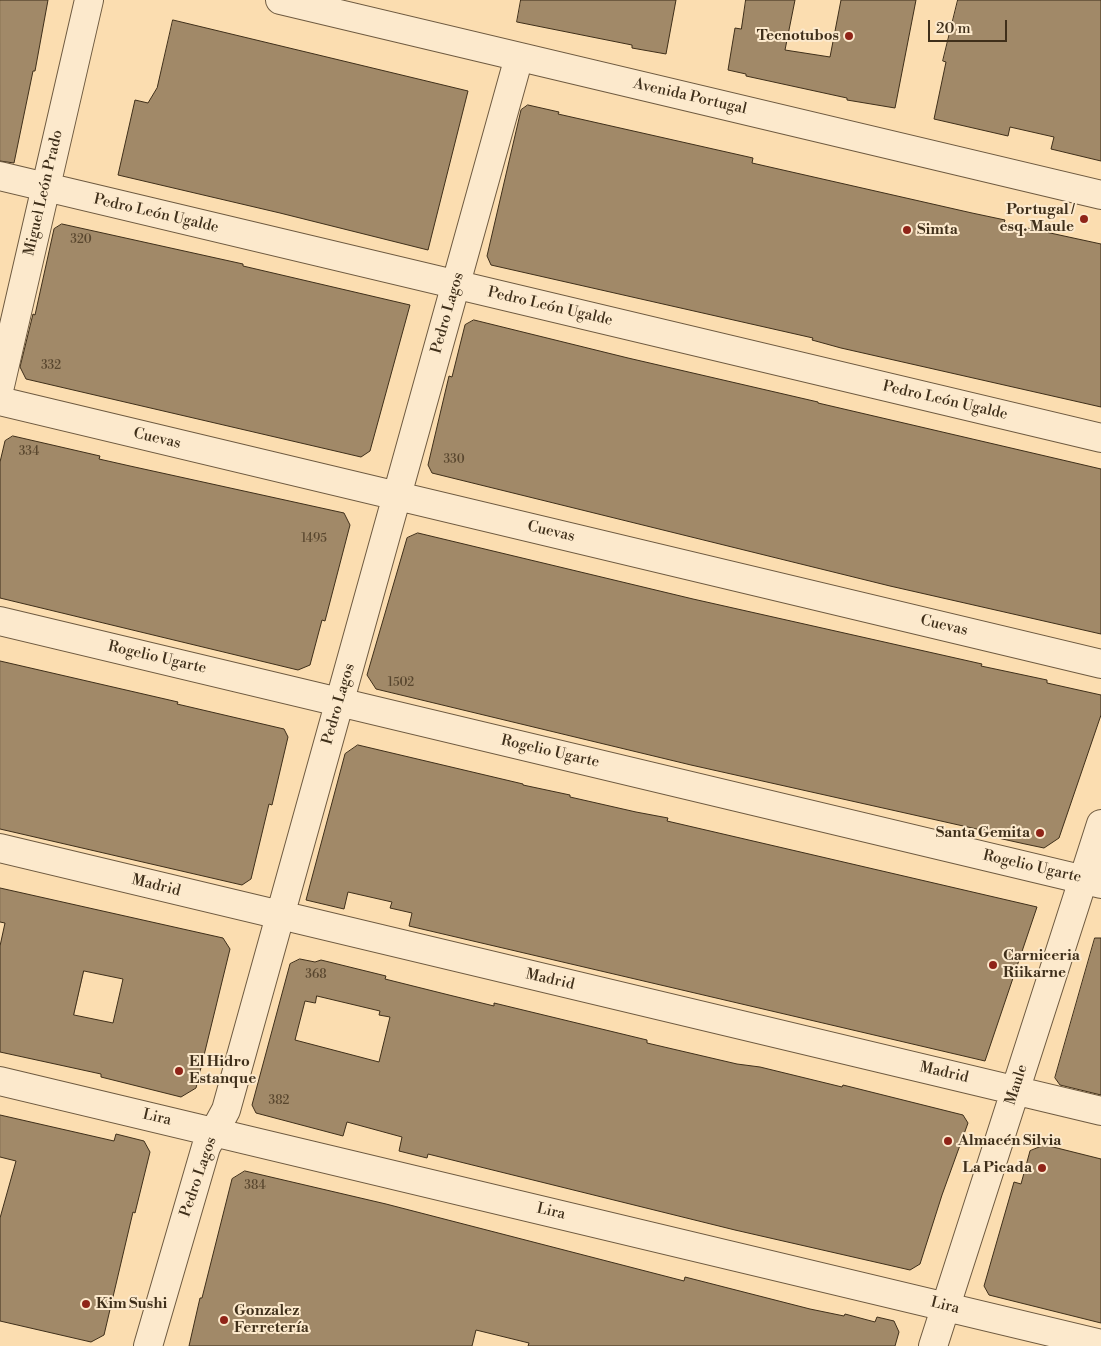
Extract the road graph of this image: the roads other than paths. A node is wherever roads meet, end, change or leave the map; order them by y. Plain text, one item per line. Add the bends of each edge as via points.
1 (89, 0) edge
2 (280, 0) edge
3 (520, 57) junction
4 (0, 176) edge
5 (46, 187) junction
6 (1101, 195) edge
7 (456, 285) junction
8 (0, 386) edge
9 (0, 401) edge
10 (1101, 438) edge
11 (397, 496) junction
12 (0, 621) edge
13 (1101, 664) edge
14 (340, 702) junction
15 (1101, 824) edge
16 (0, 848) edge
17 (1092, 881) edge
18 (279, 916) junction
19 (0, 1081) edge
20 (1015, 1090) junction
21 (1101, 1111) edge
22 (214, 1132) junction
23 (946, 1306) junction
24 (1101, 1344) edge
25 (148, 1346) edge
26 (933, 1346) edge

1 - 5 street, Miguel León Prado
2 - 3 street, Avenida Portugal
3 - 6 street, Avenida Portugal
3 - 7 street, Pedro Lagos
4 - 5 street, Pedro León Ugalde
5 - 7 street, Pedro León Ugalde
5 - 8 street, Miguel León Prado
7 - 10 street, Pedro León Ugalde
7 - 11 street, Pedro Lagos
9 - 11 street, Cuevas
11 - 13 street, Cuevas
11 - 14 street, Pedro Lagos
12 - 14 street, Rogelio Ugarte
14 - 17 street, Rogelio Ugarte
14 - 18 street, Pedro Lagos
15 - 17 street, Maule
16 - 18 street, Madrid
17 - 20 street, Maule
18 - 20 street, Madrid
18 - 22 street, Pedro Lagos via 226,1110
19 - 22 street, Lira
20 - 21 street, Madrid
20 - 23 street, Maule
22 - 23 street, Lira
22 - 25 street, Pedro Lagos via 206,1147
23 - 24 street, Lira
23 - 26 street, Maule

